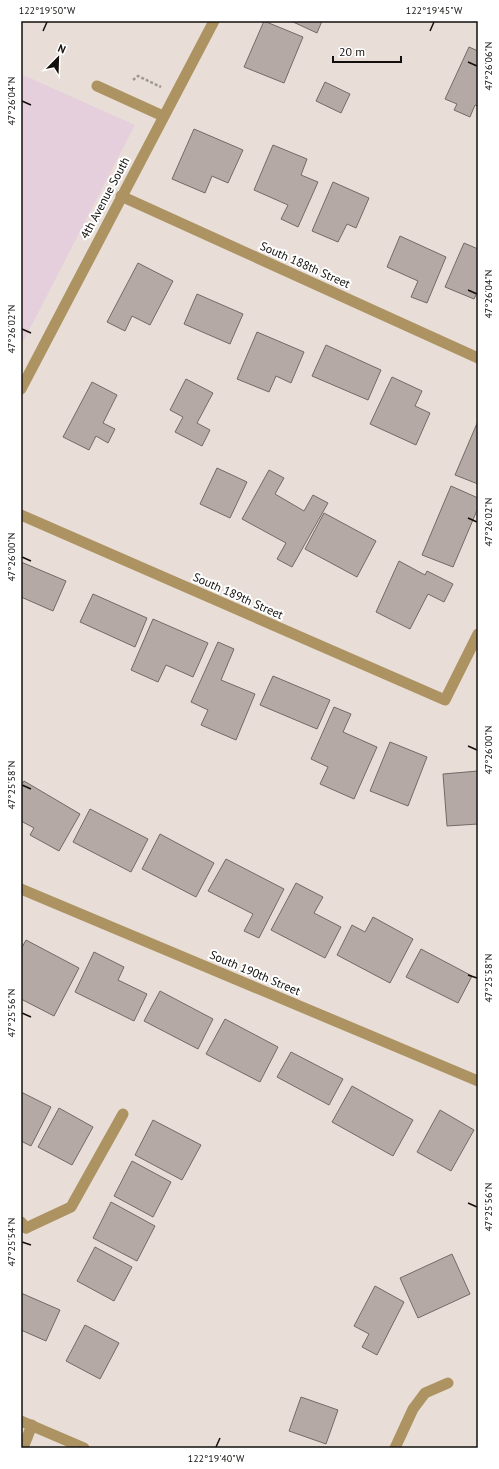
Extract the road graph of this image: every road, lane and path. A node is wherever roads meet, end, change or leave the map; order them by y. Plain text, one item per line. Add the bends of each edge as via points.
1 (214, 21) edge
2 (133, 80) dead end
3 (97, 86) dead end
4 (164, 88) dead end
5 (163, 116) junction
6 (121, 196) junction
7 (478, 358) edge
8 (21, 389) edge
9 (21, 515) edge
10 (478, 634) edge
11 (21, 889) edge
12 (478, 1081) edge
13 (123, 1114) dead end
14 (23, 1225) edge
15 (448, 1383) dead end
16 (21, 1421) edge
17 (32, 1426) junction
18 (23, 1448) edge
19 (84, 1448) edge
20 (395, 1448) edge

1 - 5 street, 4th Avenue South
2 - 4 path via 138,76
3 - 5 street
5 - 6 street, 4th Avenue South
6 - 7 street, South 188th Street
6 - 8 street, 4th Avenue South
9 - 10 street, South 189th Street via 445,700
11 - 12 street, South 190th Street
13 - 14 street via 71,1207
15 - 20 street via 425,1393 412,1409
16 - 17 street
17 - 18 street
17 - 19 street

